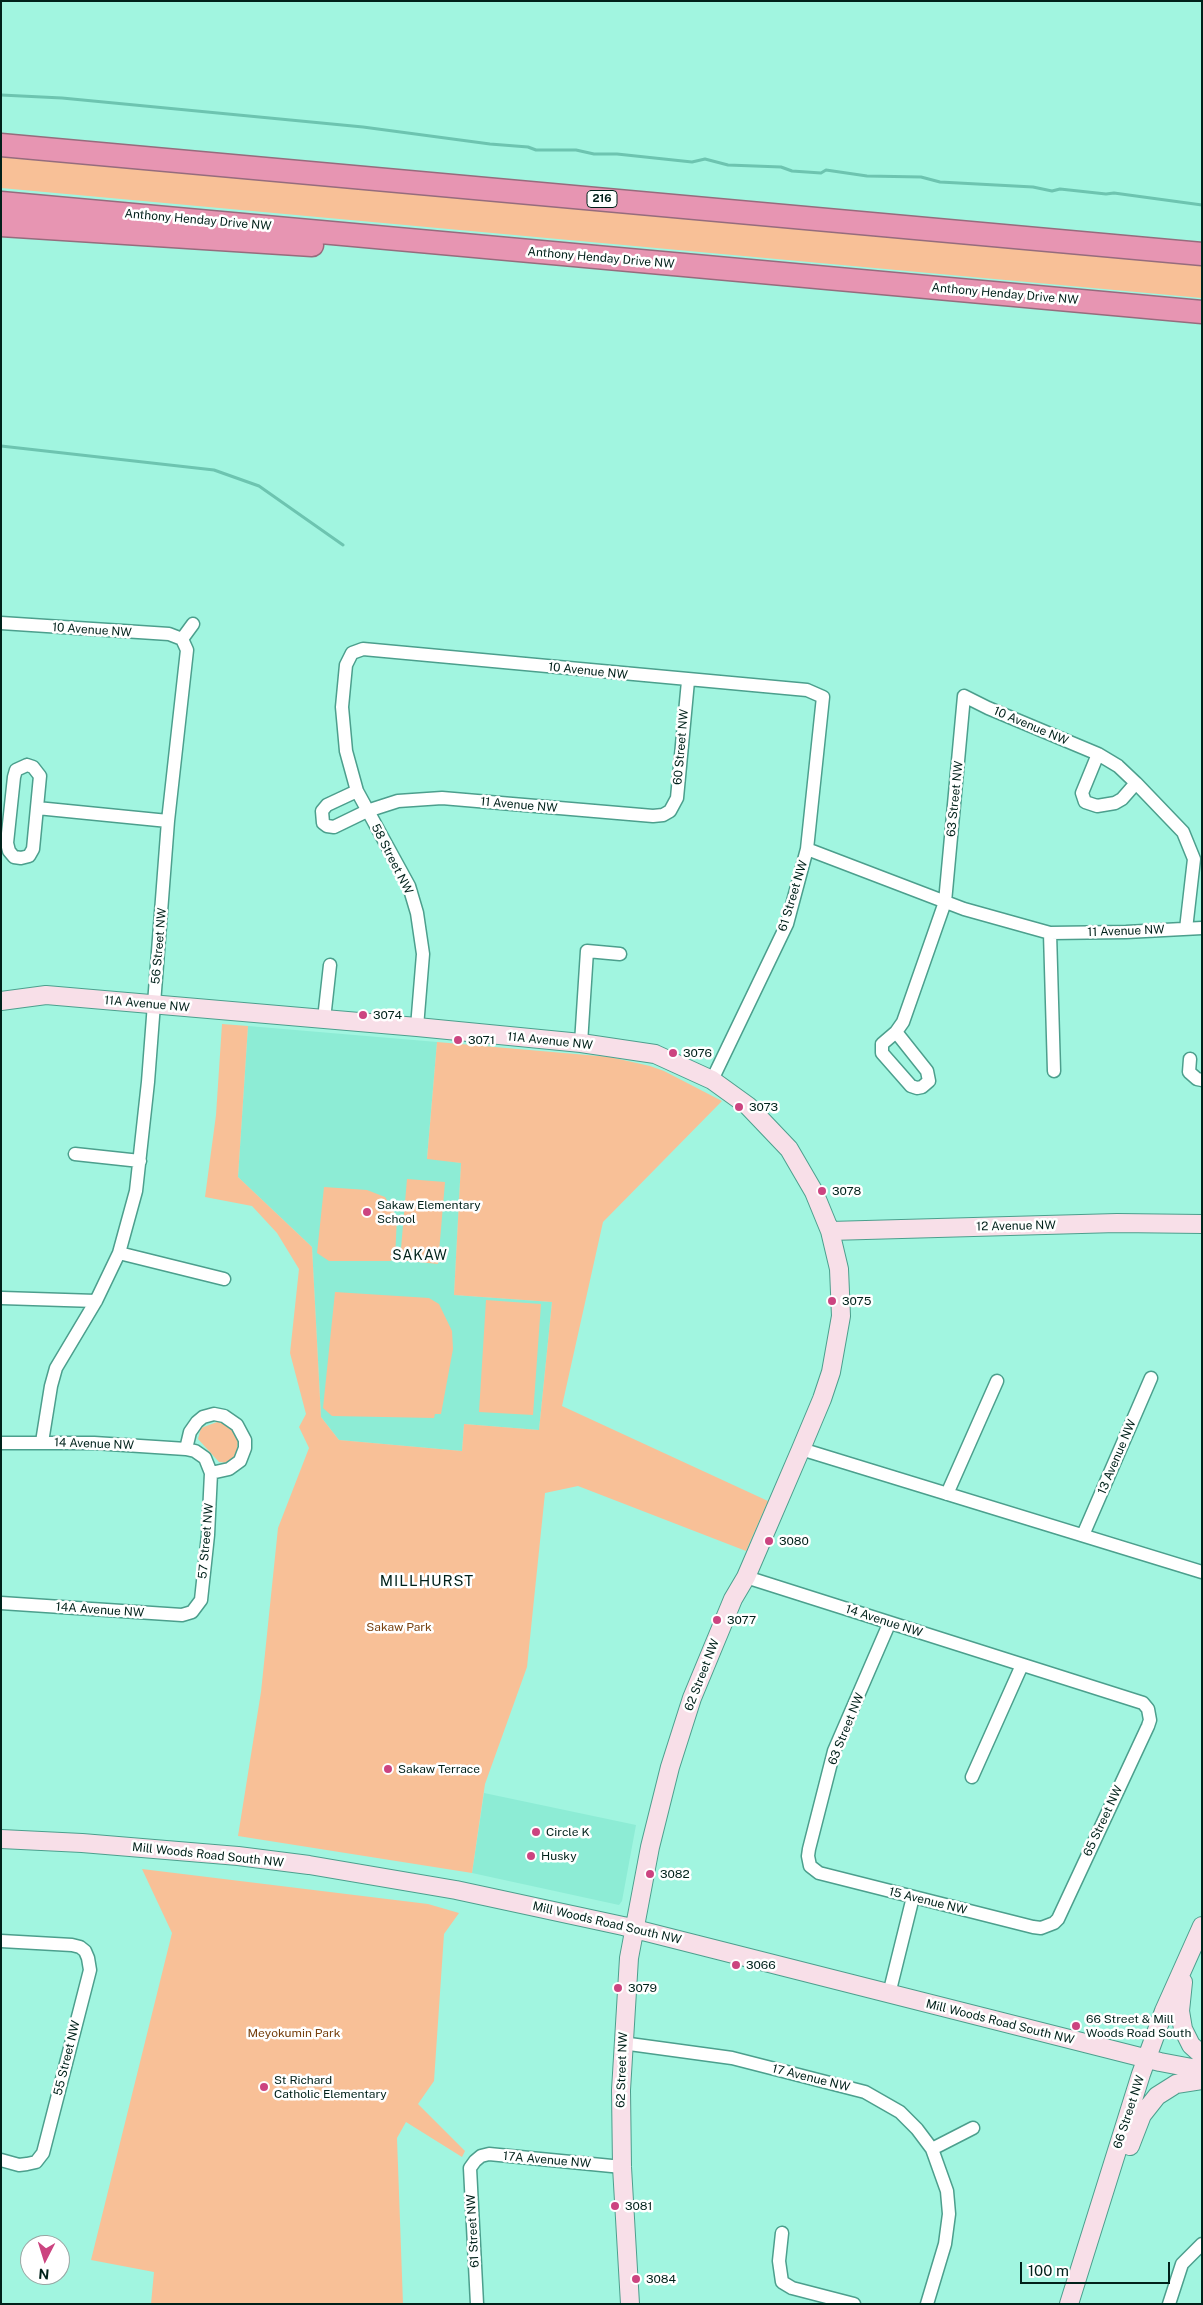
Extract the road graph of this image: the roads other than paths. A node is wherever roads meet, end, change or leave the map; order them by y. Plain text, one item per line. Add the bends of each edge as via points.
1 (1, 145) edge
2 (1, 203) edge
3 (1, 225) edge
4 (430, 242) junction
5 (1202, 254) edge
6 (1202, 312) edge
7 (1, 623) edge
8 (192, 624) dead end
9 (182, 639) junction
10 (352, 653) joint
11 (688, 681) junction
12 (964, 696) joint
13 (823, 697) joint
14 (1098, 754) junction
15 (1136, 783) junction
16 (358, 791) junction
17 (37, 808) junction
18 (368, 811) junction
19 (670, 811) joint
20 (168, 822) junction
21 (807, 849) junction
22 (945, 902) junction
23 (1202, 928) edge
24 (1186, 929) junction
25 (1050, 933) junction
26 (620, 954) dead end
27 (330, 965) dead end
28 (1, 1001) edge
29 (154, 1004) junction
30 (324, 1020) junction
31 (417, 1027) junction
32 (896, 1032) dead end
33 (581, 1043) junction
34 (1190, 1059) dead end
35 (1054, 1071) dead end
36 (712, 1080) junction
37 (1202, 1080) edge
38 (75, 1154) dead end
39 (140, 1161) junction
40 (1202, 1224) edge
41 (830, 1231) junction
42 (119, 1253) junction
43 (224, 1279) dead end
44 (2, 1298) edge
45 (96, 1301) junction
46 (1151, 1378) dead end
47 (998, 1381) dead end
48 (42, 1442) junction
49 (1, 1443) edge
50 (801, 1449) junction
51 (191, 1450) junction
52 (211, 1474) junction
53 (947, 1494) junction
54 (1083, 1536) junction
55 (1202, 1572) edge
56 (746, 1577) junction
57 (1, 1603) edge
58 (197, 1607) joint
59 (889, 1624) junction
60 (1022, 1665) junction
61 (1149, 1712) joint
62 (972, 1777) dead end
63 (1, 1839) edge
64 (810, 1866) joint
65 (913, 1897) junction
66 (1049, 1925) joint
67 (1202, 1926) edge
68 (635, 1929) junction
69 (1, 1941) edge
70 (1193, 1945) junction
71 (889, 1994) junction
72 (622, 2044) junction
73 (1202, 2055) edge
74 (1147, 2059) junction
75 (1202, 2070) edge
76 (1202, 2080) edge
77 (973, 2128) dead end
78 (932, 2149) junction
79 (1, 2160) edge
80 (475, 2161) joint
81 (622, 2167) junction
82 (1105, 2188) junction
83 (782, 2233) dead end
84 (1202, 2244) edge
85 (477, 2304) edge
86 (630, 2304) edge
87 (854, 2304) edge
88 (927, 2304) edge
89 (1069, 2304) edge
90 (1169, 2304) edge

1 - 5 highway, 216
2 - 4 highway, Anthony Henday Drive NW
3 - 4 highway via 312,246
4 - 6 highway, Anthony Henday Drive NW
7 - 9 street, 10 Avenue NW via 169,634
8 - 9 street
9 - 20 street, 56 Street NW via 187,650
10 - 11 street, 10 Avenue NW via 363,650
10 - 16 street, 58 Street NW via 346,665 343,731
11 - 13 street, 10 Avenue NW via 807,690
11 - 19 street, 60 Street NW via 677,798
12 - 14 street, 10 Avenue NW
12 - 22 street, 63 Street NW
13 - 21 street, 61 Street NW
14 - 15 street, 10 Avenue NW via 1118,766
14 - 15 street via 1082,793 1085,802 1097,806 1115,803
15 - 24 street, 10 Avenue NW via 1184,832 1194,858
16 - 18 street, 58 Street NW
16 - 18 street, 58 Street NW via 327,806 322,811 323,823 334,827
17 - 17 street via 40,776 27,765 16,770 14,776 7,843 14,857 25,858 34,849
17 - 20 street
18 - 19 street, 11 Avenue NW via 398,801 442,798 653,816
18 - 31 street, 58 Street NW via 409,886 417,913 423,954
20 - 29 street, 56 Street NW
21 - 22 street, 11 Avenue NW
21 - 36 street, 61 Street NW via 787,924
22 - 25 street, 11 Avenue NW
22 - 32 street via 903,1022
23 - 24 street, 11 Avenue NW
24 - 25 street, 11 Avenue NW
25 - 35 street
26 - 33 street via 587,951
27 - 30 street
28 - 29 street, 11A Avenue NW via 46,995
29 - 30 street, 11A Avenue NW
29 - 39 street, 56 Street NW
30 - 31 street, 11A Avenue NW
31 - 33 street, 11A Avenue NW
33 - 36 street, 11A Avenue NW via 654,1054
34 - 37 street via 1189,1072
36 - 41 street, 62 Street NW via 748,1106 789,1149 814,1192
38 - 39 street
39 - 42 street, 56 Street NW via 136,1192
40 - 41 street, 12 Avenue NW via 1117,1223
41 - 50 street, 62 Street NW via 840,1277 841,1316 837,1346 822,1399
42 - 43 street
42 - 45 street, 56 Street NW
44 - 45 street
45 - 48 street, 56 Street NW via 56,1368 50,1386
46 - 54 street, 13 Avenue NW
47 - 53 street
48 - 49 street, 14 Avenue NW
48 - 51 street, 14 Avenue NW
50 - 53 street
50 - 56 street, 62 Street NW
51 - 52 street via 205,1458
51 - 52 street via 190,1432 200,1419 214,1414 232,1420 243,1435 244,1454 234,1466
52 - 58 street, 57 Street NW via 202,1600
53 - 54 street
54 - 55 street
56 - 59 street, 14 Avenue NW
56 - 68 street, 62 Street NW via 733,1599 692,1698 650,1848
57 - 58 street, 14A Avenue NW via 182,1615
59 - 60 street, 14 Avenue NW
59 - 64 street, 63 Street NW via 834,1751 809,1849
60 - 61 street, 14 Avenue NW via 1143,1703
60 - 62 street
61 - 66 street, 65 Street NW via 1148,1726 1058,1919
63 - 68 street, Mill Woods Road South NW via 192,1852 309,1865 456,1890
64 - 65 street, 15 Avenue NW via 819,1873
65 - 66 street, 15 Avenue NW via 1033,1927
65 - 71 street
67 - 70 street, 66 Street NW
68 - 71 street, Mill Woods Road South NW
68 - 72 street, 62 Street NW via 627,1977
69 - 79 street, 55 Street NW via 72,1945 85,1951 90,1970 43,2153 36,2162 19,2165
70 - 73 street via 1180,2011 1187,2038
70 - 74 street, 66 Street NW
71 - 74 street, Mill Woods Road South NW
72 - 78 street, 17 Avenue NW via 732,2058 865,2092 900,2112
72 - 81 street, 62 Street NW
74 - 75 street, Mill Woods Road South NW
74 - 82 street, 66 Street NW
76 - 82 street via 1170,2087 1150,2104 1137,2126 1122,2170
77 - 78 street
78 - 88 street via 944,2180 949,2214 945,2244
80 - 81 street, 17A Avenue NW via 489,2154
80 - 85 street, 61 Street NW via 470,2168
81 - 86 street, 62 Street NW
82 - 89 street, 66 Street NW
83 - 87 street via 779,2266 782,2282 792,2288
84 - 90 street via 1182,2264

